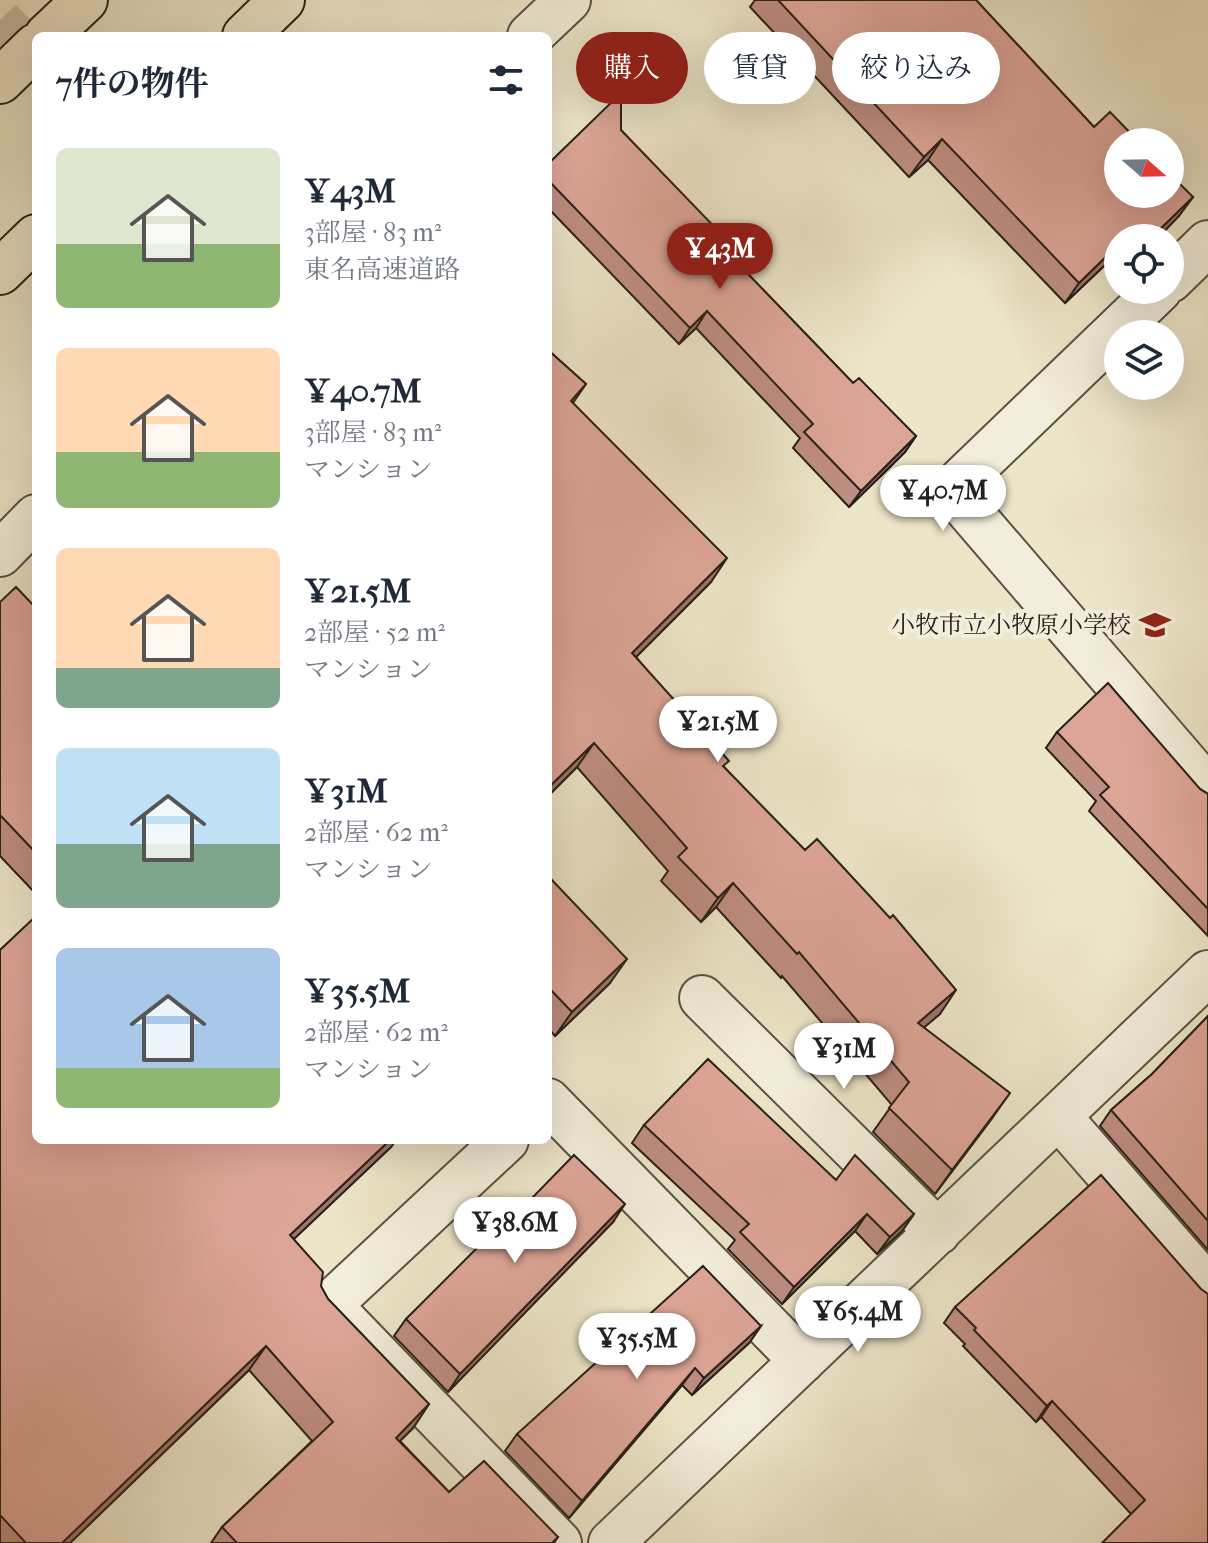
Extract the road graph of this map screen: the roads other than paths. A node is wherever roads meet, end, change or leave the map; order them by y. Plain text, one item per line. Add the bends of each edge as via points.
1 (85, 0) edge
2 (282, 0) edge
3 (568, 0) edge
4 (51, 32) edge
5 (249, 32) edge
6 (534, 32) edge
7 (32, 50) edge
8 (0, 81) edge
9 (32, 241) edge
10 (1208, 243) edge
11 (1184, 266) edge
12 (0, 272) edge
13 (1144, 304) edge
14 (32, 521) edge
15 (0, 554) edge
16 (1208, 789) edge
17 (1208, 973) edge
18 (702, 998) dead end
19 (552, 1105) edge
20 (1058, 1116) junction
21 (502, 1144) edge
22 (938, 1232) junction
23 (1208, 1288) edge
24 (802, 1361) junction
25 (559, 1543) edge
26 (611, 1543) edge

1 - 4 highway
2 - 5 highway
3 - 6 street
7 - 8 highway
9 - 12 highway
10 - 11 street
13 - 16 street via 951,490
14 - 15 street
17 - 20 street
18 - 22 street
19 - 24 street
20 - 22 street
20 - 23 street
21 - 25 street via 329,1305
22 - 24 street
24 - 26 street

